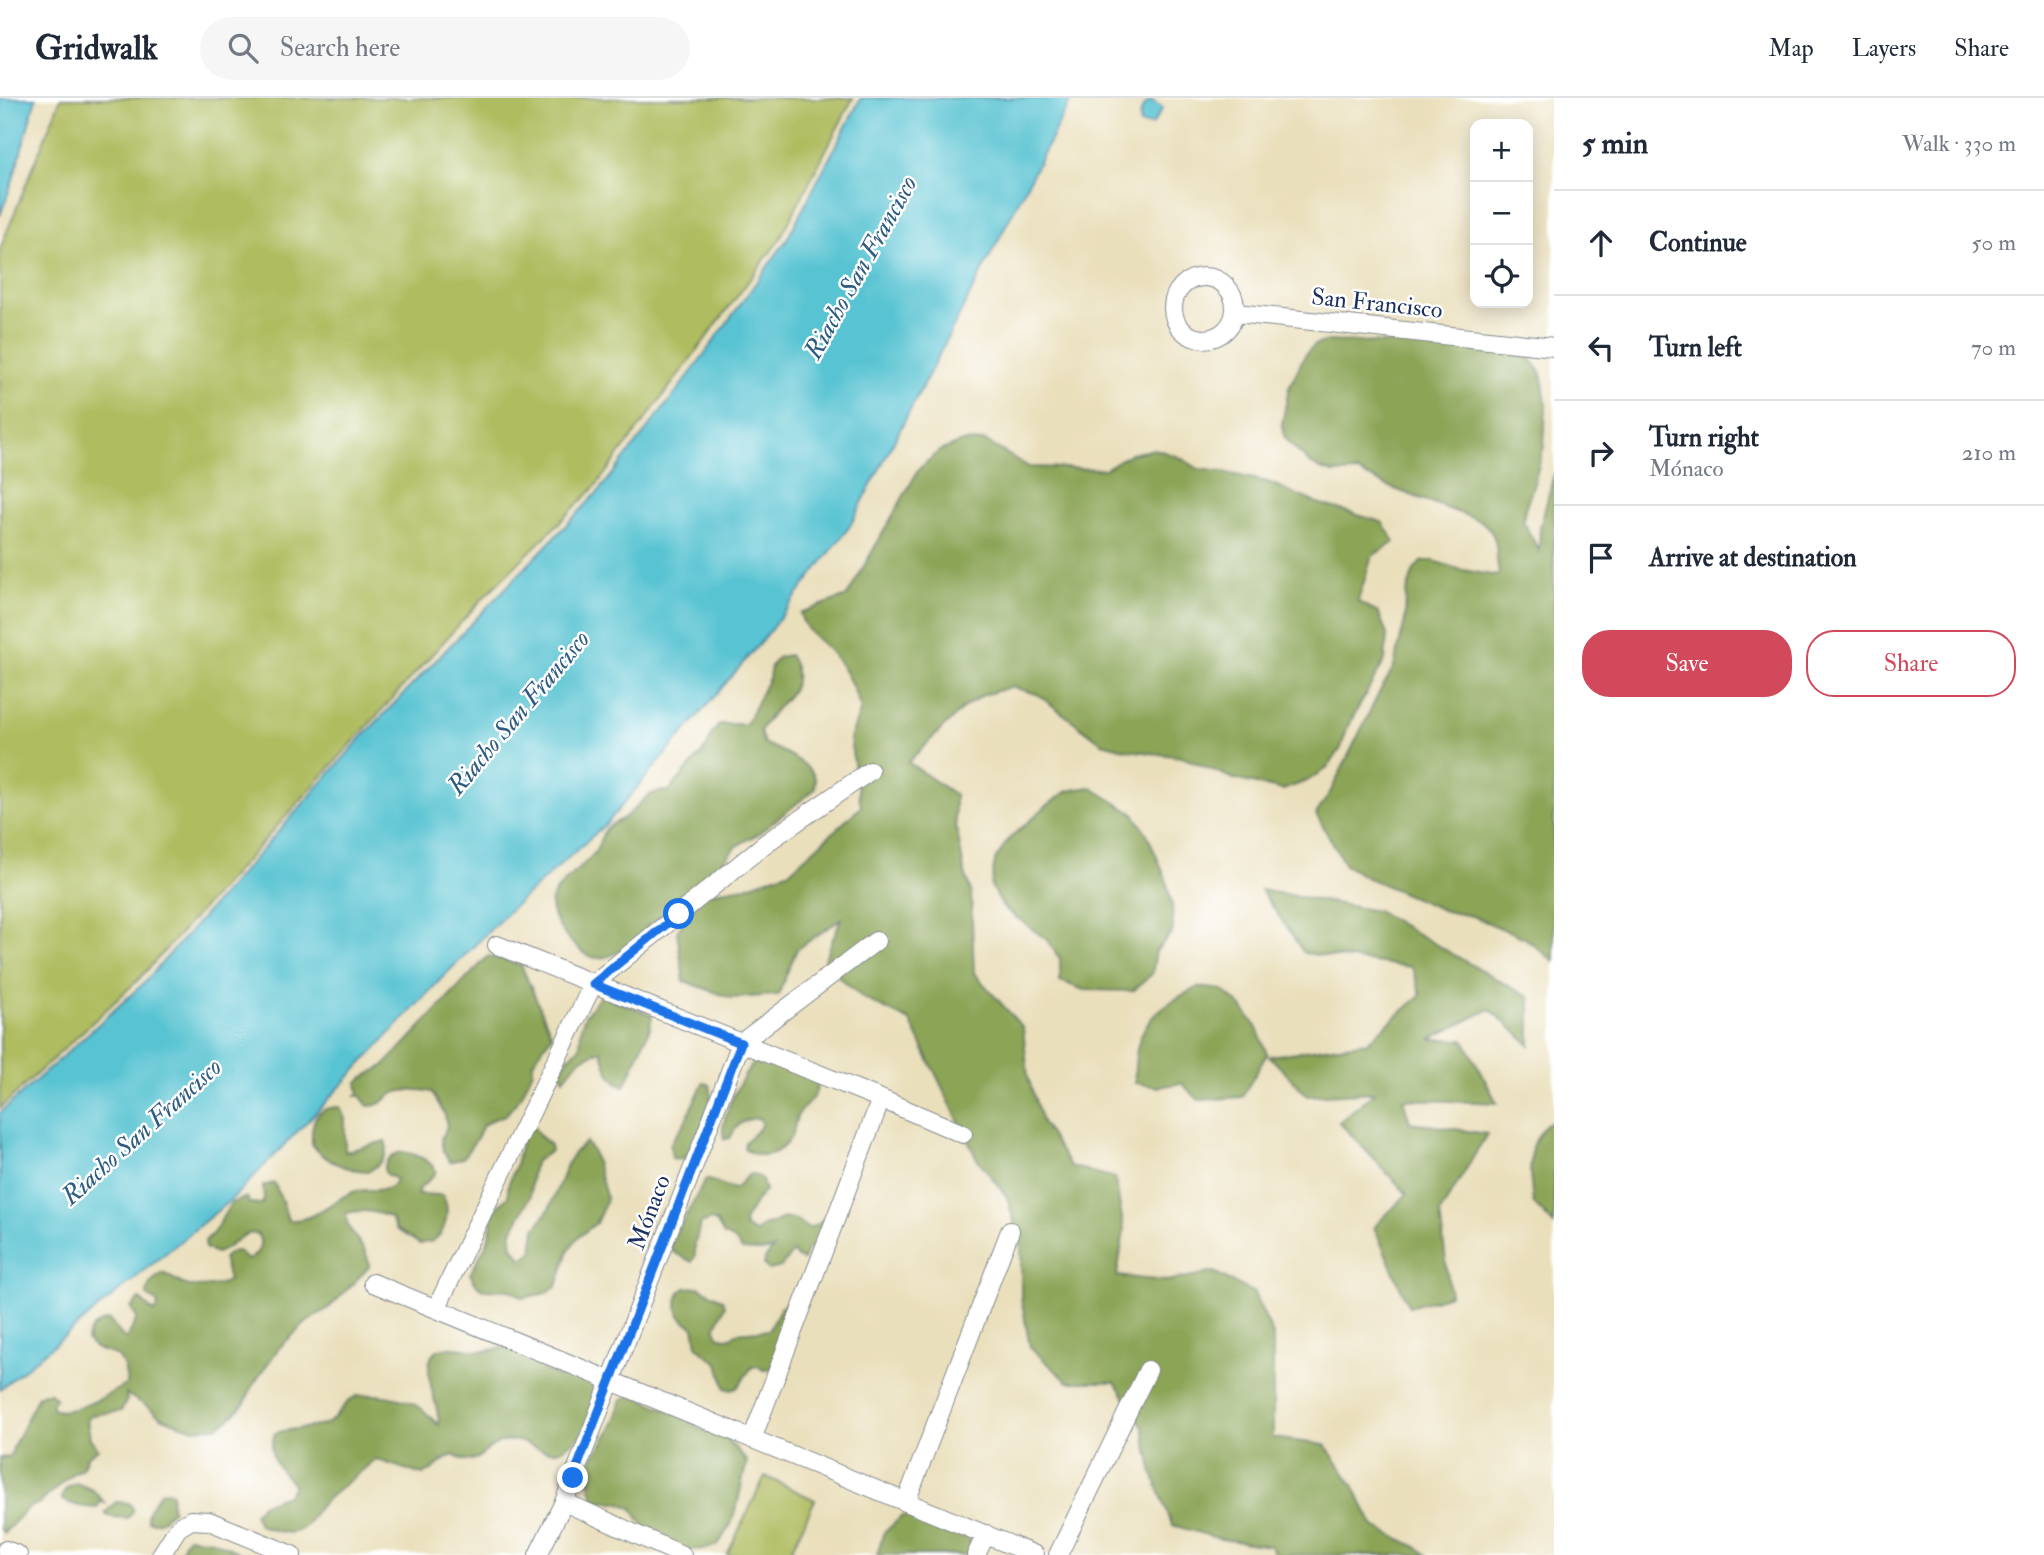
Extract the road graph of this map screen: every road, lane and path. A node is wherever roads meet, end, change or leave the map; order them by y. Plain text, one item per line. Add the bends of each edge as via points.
1 (1236, 313) dead end
2 (1554, 347) edge
3 (870, 771) dead end
4 (876, 941) dead end
5 (497, 945) dead end
6 (593, 984) junction
7 (741, 1043) junction
8 (881, 1099) junction
9 (963, 1134) dead end
10 (1010, 1231) dead end
11 (373, 1283) dead end
12 (436, 1309) junction
13 (1148, 1370) dead end
14 (611, 1381) junction
15 (752, 1439) junction
16 (564, 1502) junction
17 (906, 1502) junction
18 (986, 1534) junction
19 (161, 1555) edge
20 (292, 1555) edge
21 (538, 1555) edge
22 (682, 1555) edge
23 (976, 1555) edge
24 (1035, 1555) edge
25 (1058, 1555) edge

1 - 2 street, San Francisco
3 - 6 street via 766,843
4 - 7 street
5 - 6 street
6 - 7 street
6 - 12 street
7 - 8 street
7 - 14 street, Mónaco
8 - 9 street
8 - 15 street
10 - 17 street
11 - 12 street
12 - 14 street
13 - 25 street
14 - 15 street
14 - 16 street, Mónaco
15 - 17 street
16 - 21 street, Mónaco
16 - 22 street
17 - 18 street
18 - 23 street
18 - 24 street
19 - 20 street via 177,1528 191,1520 208,1521

